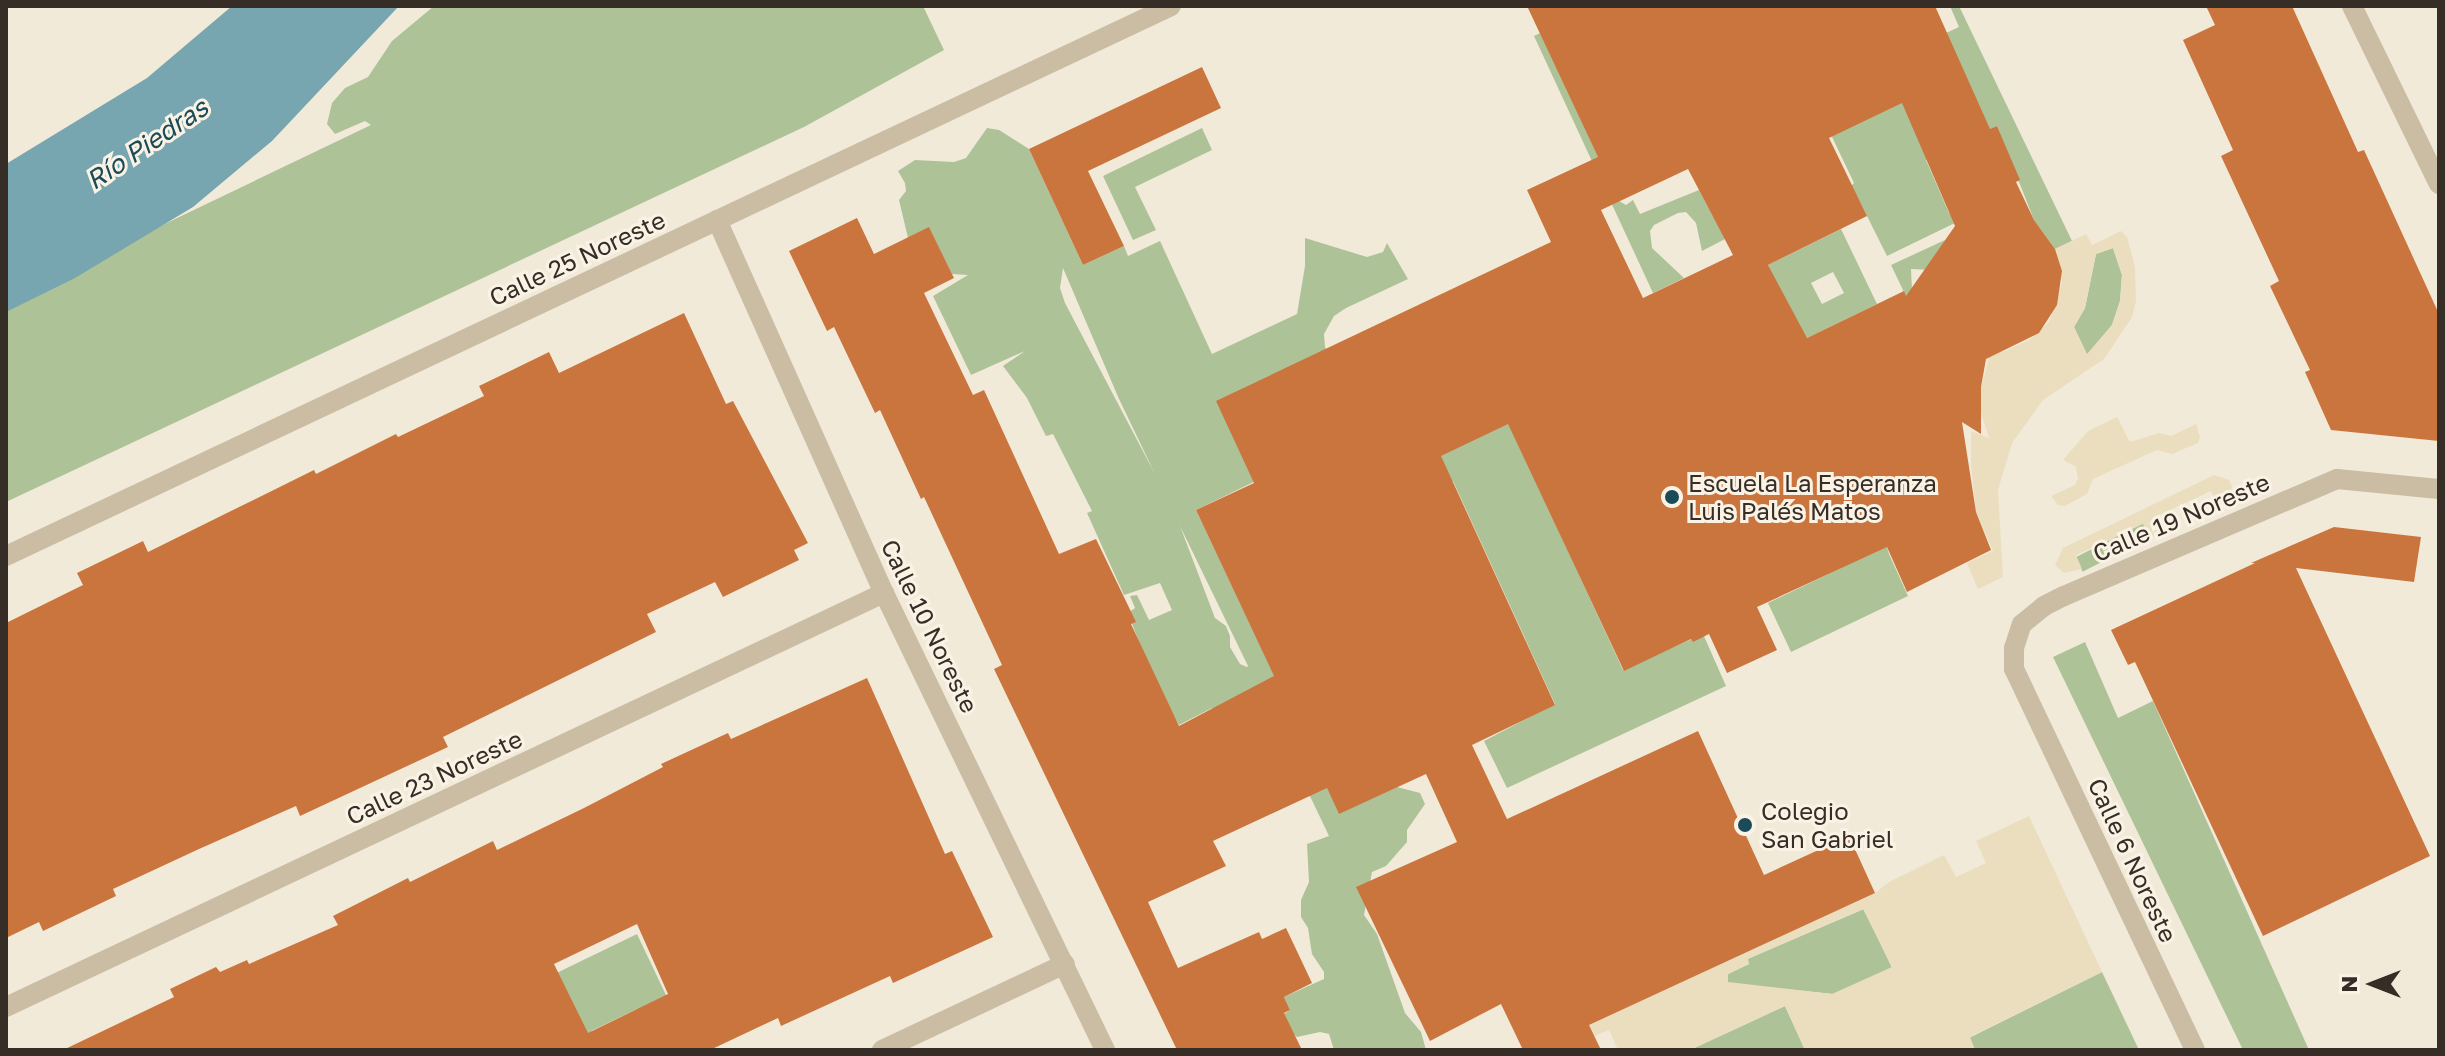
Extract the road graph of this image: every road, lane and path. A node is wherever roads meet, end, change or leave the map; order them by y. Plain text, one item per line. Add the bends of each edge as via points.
1 (1171, 6) edge
2 (2352, 6) edge
3 (2439, 184) edge
4 (717, 220) junction
5 (2439, 489) edge
6 (6, 556) edge
7 (884, 593) junction
8 (2025, 692) joint
9 (1065, 964) junction
10 (6, 1007) edge
11 (882, 1050) edge
12 (1105, 1050) edge
13 (2195, 1050) edge

1 - 4 street, Calle 25 Noreste
2 - 3 street
4 - 6 street, Calle 25 Noreste
4 - 7 street, Calle 10 Noreste
5 - 8 street, Calle 19 Noreste via 2337,479 2064,596 2022,624 2014,669
7 - 9 street, Calle 10 Noreste
7 - 10 street, Calle 23 Noreste
8 - 13 street, Calle 6 Noreste
9 - 11 street
9 - 12 street, Calle 10 Noreste

